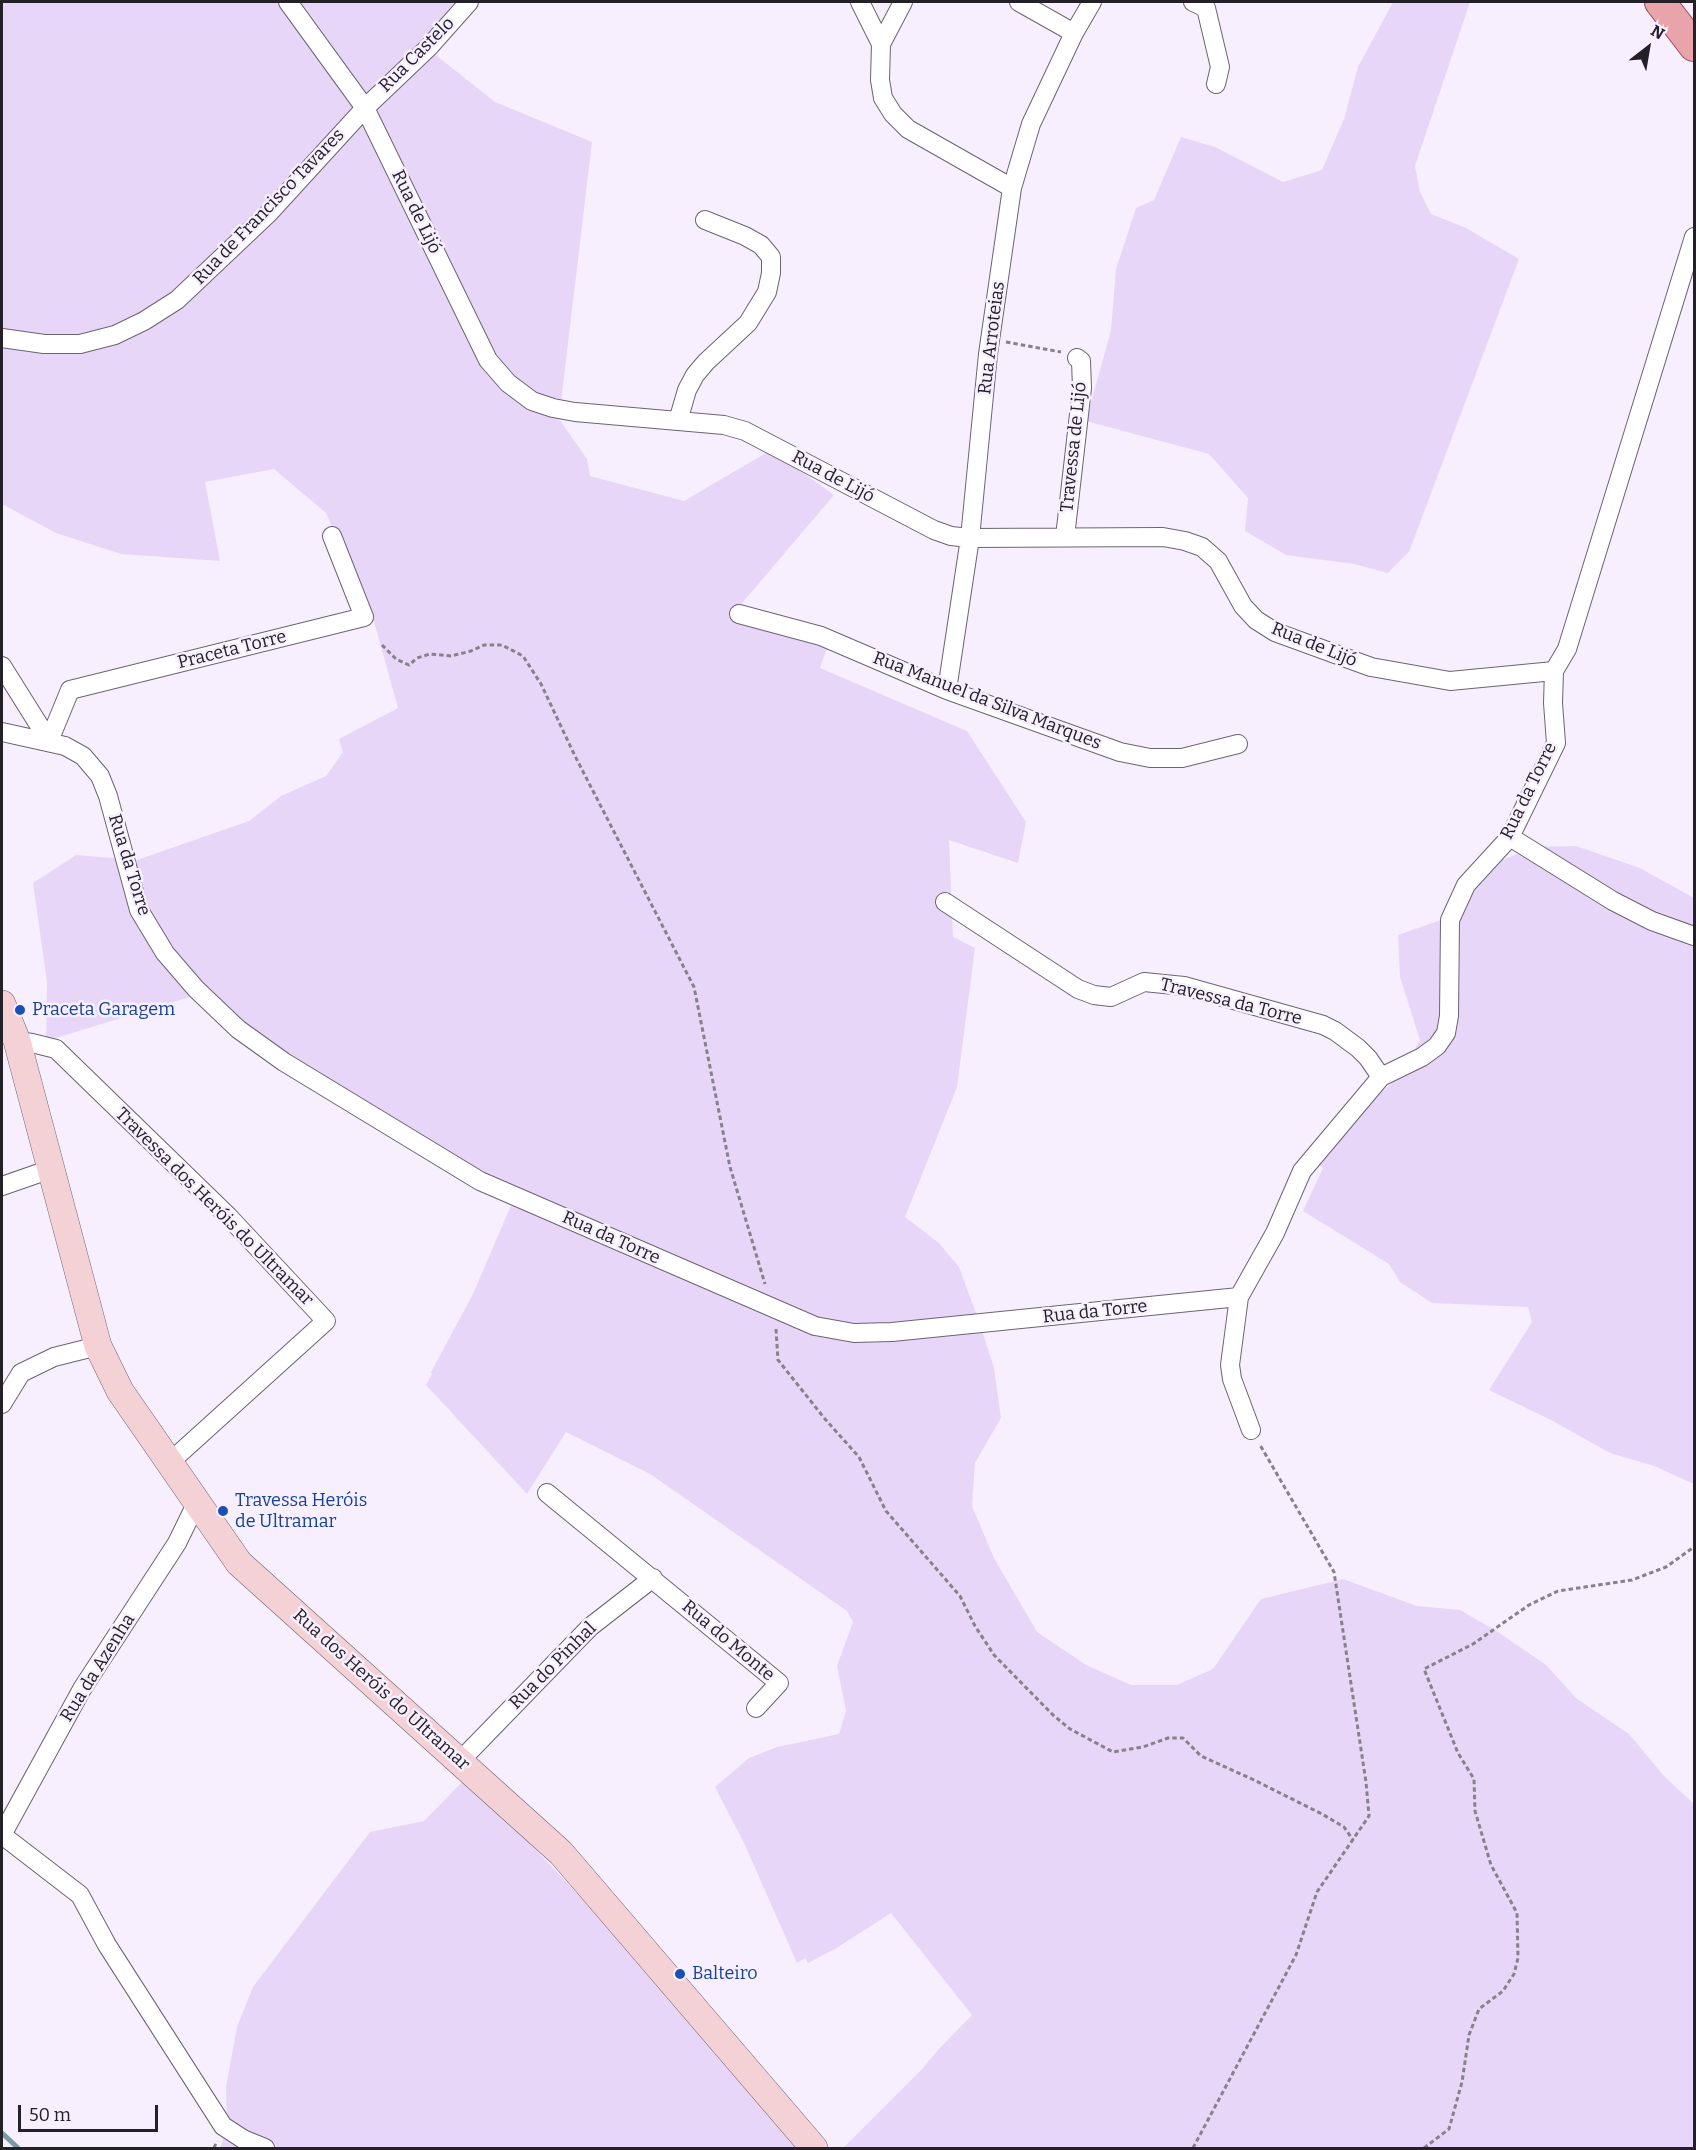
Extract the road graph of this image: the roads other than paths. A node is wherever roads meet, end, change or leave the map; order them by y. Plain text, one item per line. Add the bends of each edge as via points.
1 (288, 2) edge
2 (469, 2) edge
3 (860, 2) edge
4 (903, 2) edge
5 (1019, 2) edge
6 (1092, 2) edge
7 (1193, 2) edge
8 (1660, 2) edge
9 (1074, 33) junction
10 (881, 44) junction
11 (1695, 46) edge
12 (1216, 84) dead end
13 (364, 108) junction
14 (1012, 188) junction
15 (705, 220) dead end
16 (1695, 237) edge
17 (2, 338) edge
18 (1077, 358) road end
19 (678, 421) junction
20 (332, 536) dead end
21 (1065, 537) junction
22 (970, 538) junction
23 (739, 614) dead end
24 (2, 666) edge
25 (1554, 671) junction
26 (947, 690) junction
27 (2, 732) edge
28 (49, 741) junction
29 (1238, 744) dead end
30 (1510, 837) junction
31 (945, 902) dead end
32 (1695, 936) edge
33 (2, 1004) edge
34 (17, 1041) junction
35 (1381, 1077) junction
36 (51, 1169) junction
37 (2, 1186) edge
38 (1239, 1297) junction
39 (98, 1346) junction
40 (2, 1404) edge
41 (1251, 1430) road end
42 (170, 1462) junction
43 (547, 1493) dead end
44 (197, 1502) junction
45 (653, 1578) junction
46 (756, 1708) dead end
47 (460, 1761) junction
48 (2, 1835) edge
49 (265, 2148) edge
50 (814, 2148) edge

1 - 13 street, Rua de Lijó
2 - 13 street, Rua Castelo
3 - 10 street
4 - 10 street
5 - 9 street
6 - 9 street, Rua Arroteias
7 - 12 street via 1206,8 1220,67
8 - 11 main road
9 - 14 street, Rua Arroteias via 1032,124
10 - 14 street via 883,98 893,114 908,129
13 - 17 street, Rua de Francisco Tavares via 215,266 177,300 144,321 115,335 80,344
13 - 19 street, Rua de Lijó via 488,360 508,383 532,401 553,408
14 - 22 street, Rua Arroteias via 990,339
15 - 19 street via 761,245 771,257 771,273 767,292 748,323 695,375
16 - 25 street, Rua da Torre via 1567,649
18 - 21 street, Travessa de Lijó via 1081,361 1082,388
19 - 22 street, Rua de Lijó via 745,431 934,530
20 - 28 street, Praceta Torre via 364,617 70,690
21 - 22 street, Rua de Lijó
21 - 25 street, Rua de Lijó via 1163,537 1202,547 1218,561 1243,606 1256,620 1275,632 1371,668 1450,681
22 - 26 street, Rua Arroteias
23 - 26 street, Rua Manuel da Silva Marques via 821,636
24 - 28 street
25 - 30 street, Rua da Torre via 1556,743
26 - 29 street, Rua Manuel da Silva Marques via 1120,752 1150,758 1182,758
27 - 28 street, Rua da Torre
28 - 38 street, Rua da Torre via 83,756 100,776 139,910 165,953 196,989 238,1029 284,1062 480,1181 815,1326 854,1334
30 - 32 street via 1613,901 1652,921
30 - 35 street, Rua da Torre via 1466,885 1450,920 1446,1033 1422,1058
31 - 35 street, Travessa da Torre via 1078,989 1111,997 1144,982 1184,986 1323,1025 1358,1048
33 - 34 street, Rua dos Heróis do Ultramar
34 - 36 street, Rua dos Heróis do Ultramar
34 - 42 street, Travessa dos Heróis do Ultramar via 56,1050 229,1217 326,1321
35 - 38 street, Rua da Torre via 1302,1171 1275,1233
36 - 37 street
36 - 39 street, Rua dos Heróis do Ultramar
38 - 41 street via 1230,1365
39 - 40 street via 54,1357 21,1373
39 - 42 street, Rua dos Heróis do Ultramar via 120,1391
42 - 44 street, Rua dos Heróis do Ultramar
43 - 45 street
44 - 47 street, Rua dos Heróis do Ultramar via 239,1563
44 - 48 street, Rua da Azenha via 177,1543 82,1689
45 - 46 street, Rua do Monte via 779,1683
45 - 47 street, Rua do Pinhal via 590,1627
47 - 50 street, Rua dos Heróis do Ultramar via 561,1853
48 - 49 street, Rua da Azenha via 80,1895 107,1945 223,2126

